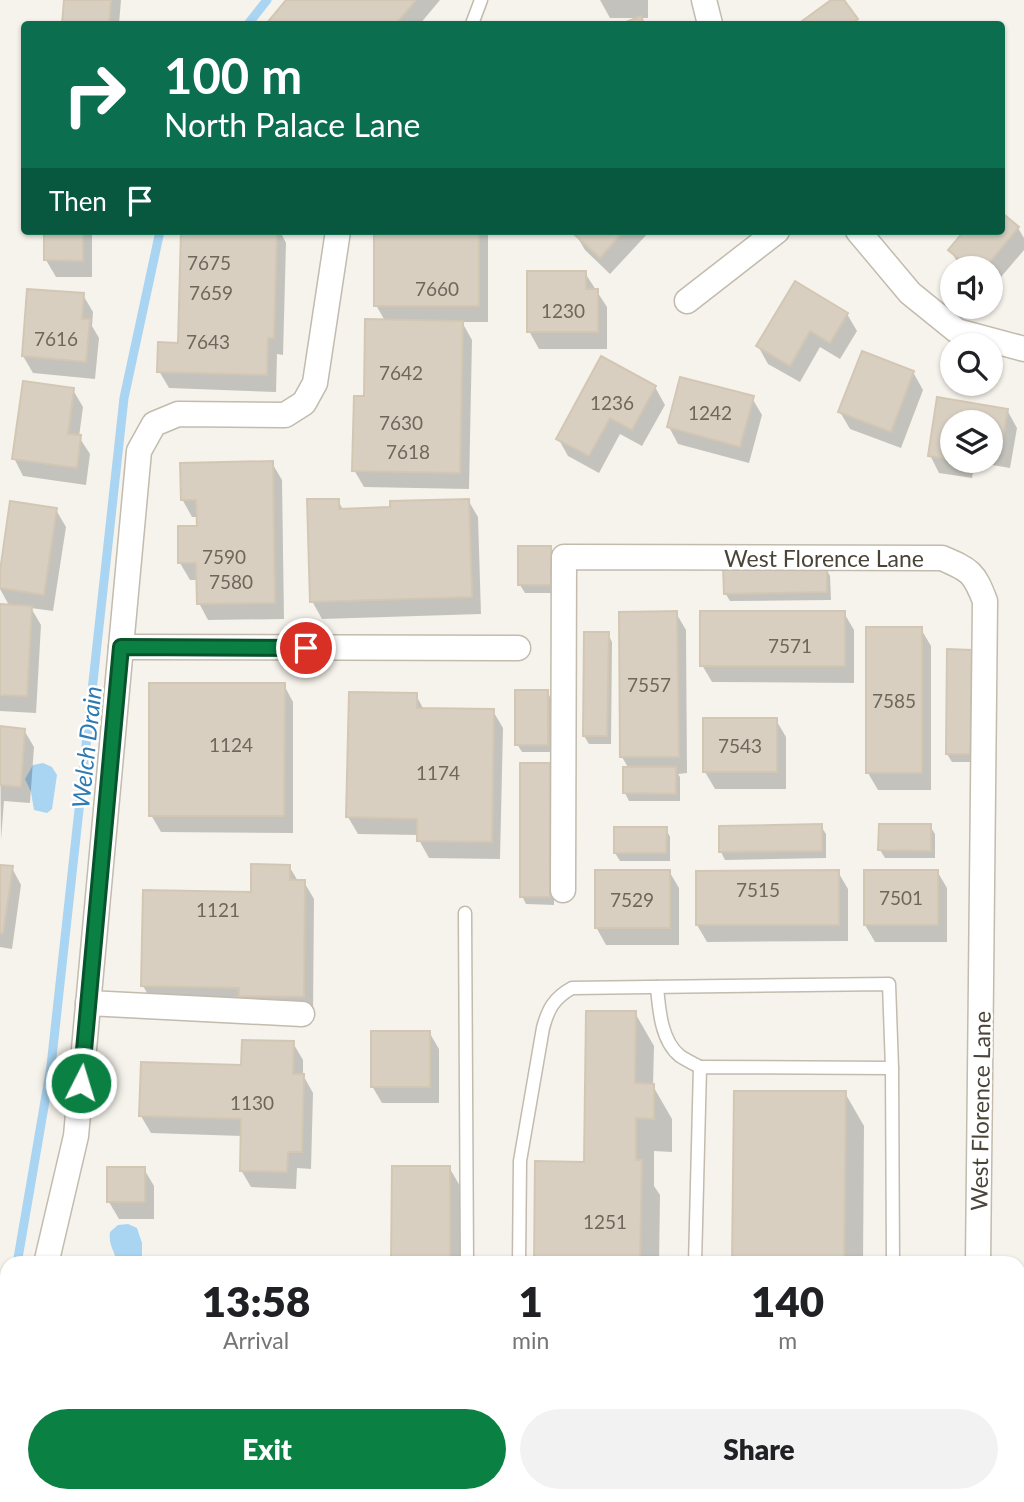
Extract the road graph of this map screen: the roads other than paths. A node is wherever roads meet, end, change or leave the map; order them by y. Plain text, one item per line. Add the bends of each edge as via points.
1 (481, 0) edge
2 (704, 0) edge
3 (473, 21) edge
4 (709, 21) edge
5 (337, 235) edge
6 (772, 235) edge
7 (861, 235) edge
8 (687, 301) dead end
9 (1024, 349) edge
10 (121, 647) junction
11 (518, 648) dead end
12 (563, 890) dead end
13 (466, 913) dead end
14 (657, 987) junction
15 (88, 1003) junction
16 (302, 1014) dead end
17 (700, 1067) junction
18 (892, 1068) junction
19 (49, 1256) edge
20 (467, 1256) edge
21 (519, 1256) edge
22 (695, 1256) edge
23 (893, 1256) edge
24 (978, 1256) edge

1 - 3 lane
2 - 4 street
5 - 10 street via 316,383 304,403 285,415 178,414 154,424 139,451
6 - 8 street
7 - 9 street via 910,293 957,331
10 - 11 street
10 - 15 street
12 - 24 street, West Florence Lane via 564,558 942,558 976,579 985,601
13 - 20 lane
14 - 17 lane via 667,1037 678,1055
14 - 18 lane via 889,984
14 - 21 lane via 572,988 548,1008 520,1161
15 - 16 street
15 - 19 street via 76,1136
17 - 18 lane
17 - 22 lane
18 - 23 lane

